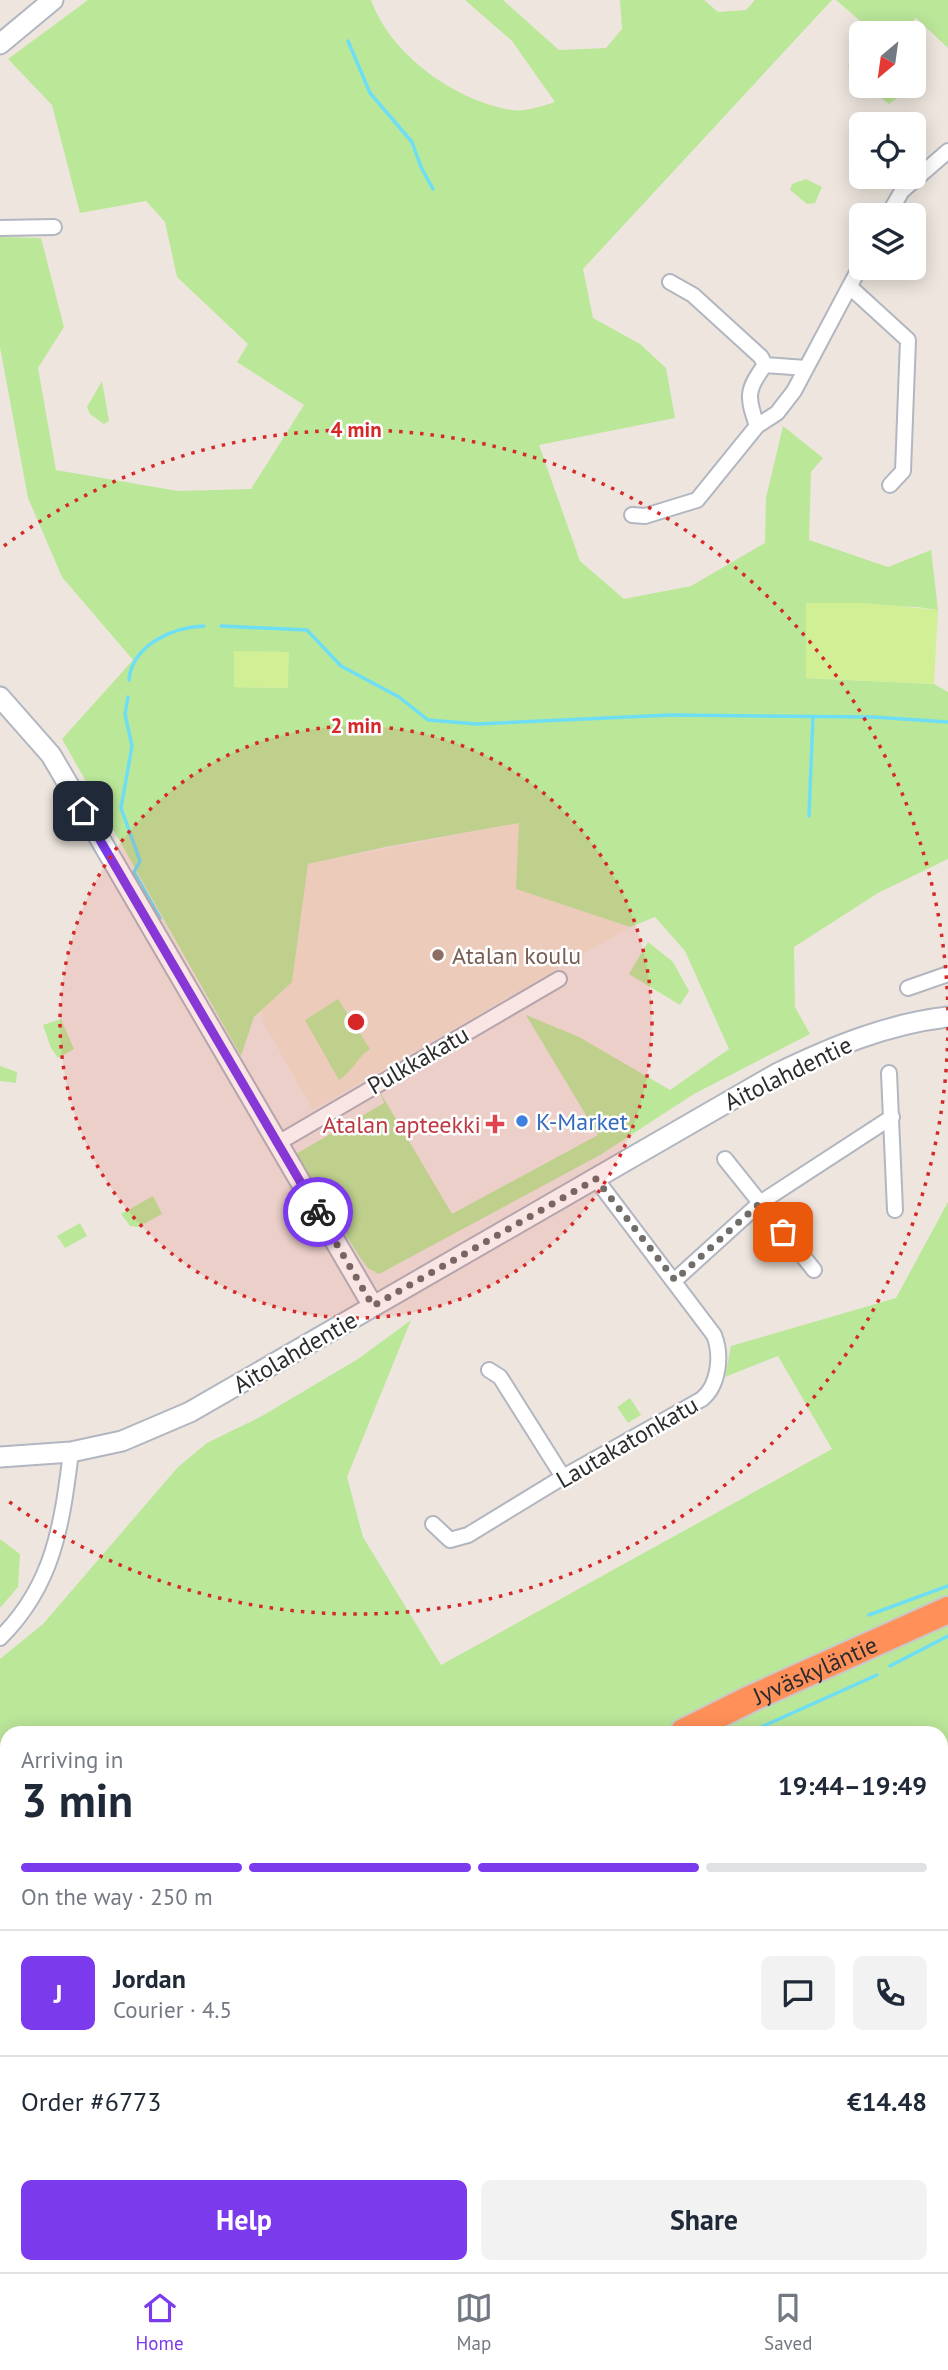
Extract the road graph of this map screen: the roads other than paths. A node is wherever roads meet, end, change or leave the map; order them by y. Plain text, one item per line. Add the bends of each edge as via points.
1 (53, 0) edge
2 (0, 44) edge
3 (948, 151) edge
4 (895, 203) edge
5 (54, 227) dead end
6 (0, 228) edge
7 (854, 280) edge
8 (670, 282) dead end
9 (850, 287) junction
10 (765, 365) junction
11 (806, 368) junction
12 (757, 426) junction
13 (890, 485) dead end
14 (632, 515) dead end
15 (0, 697) edge
16 (948, 974) edge
17 (559, 979) dead end
18 (908, 988) dead end
19 (948, 1017) edge
20 (889, 1073) dead end
21 (892, 1116) junction
22 (278, 1143) junction
23 (724, 1159) dead end
24 (596, 1179) junction
25 (760, 1203) junction
26 (895, 1210) dead end
27 (814, 1270) dead end
28 (675, 1280) junction
29 (373, 1306) junction
30 (489, 1370) dead end
31 (71, 1452) junction
32 (0, 1457) edge
33 (563, 1477) junction
34 (433, 1524) dead end
35 (948, 1610) edge
36 (0, 1638) edge
37 (696, 1726) edge

1 - 2 main road
3 - 4 street via 902,191
5 - 6 street
7 - 9 street
8 - 10 street via 693,295
9 - 11 street
9 - 13 street via 908,340 903,471
10 - 11 street
10 - 12 street via 751,383 748,400
11 - 12 street via 777,413
12 - 14 street via 697,500 645,516
15 - 22 main road via 51,755
16 - 18 street
17 - 22 street, Pulkkakatu
19 - 24 main road, Aitolahdentie via 881,1031 806,1060
20 - 21 street
21 - 25 street
21 - 26 street
22 - 29 main road
23 - 25 street
24 - 28 street, Lautakatonkatu
24 - 29 main road, Aitolahdentie
25 - 27 street
25 - 28 street
28 - 33 street, Lautakatonkatu via 718,1346 710,1392
29 - 31 main road, Aitolahdentie via 190,1412 122,1441
30 - 33 street via 500,1377
31 - 32 main road, Aitolahdentie
31 - 36 street via 47,1572 28,1607
33 - 34 street, Lautakatonkatu via 458,1539 443,1537
35 - 37 highway, Jyväskyläntie

